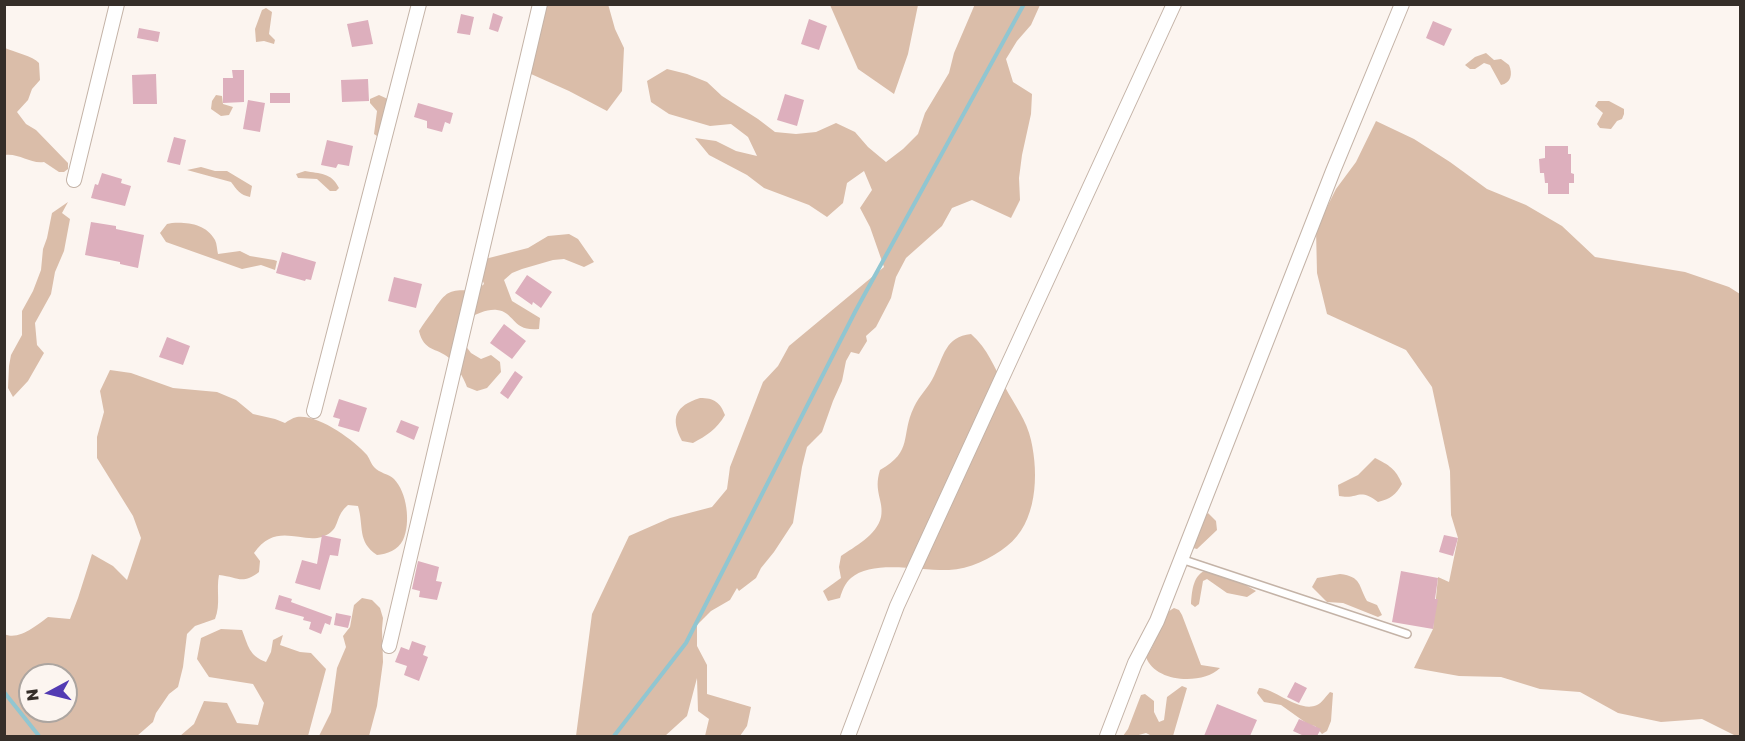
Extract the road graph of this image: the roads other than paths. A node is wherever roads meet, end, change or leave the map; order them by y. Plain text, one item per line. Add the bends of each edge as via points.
1 (117, 4) edge
2 (419, 4) edge
3 (540, 4) edge
4 (1174, 4) edge
5 (1402, 4) edge
6 (74, 180) dead end
7 (314, 411) dead end
8 (1180, 559) junction
9 (1407, 634) dead end
10 (389, 646) dead end
11 (848, 736) edge
12 (1107, 736) edge

1 - 6 street
2 - 7 street
3 - 10 street
4 - 11 street via 897,606
5 - 8 street
8 - 9 lane
8 - 12 street

